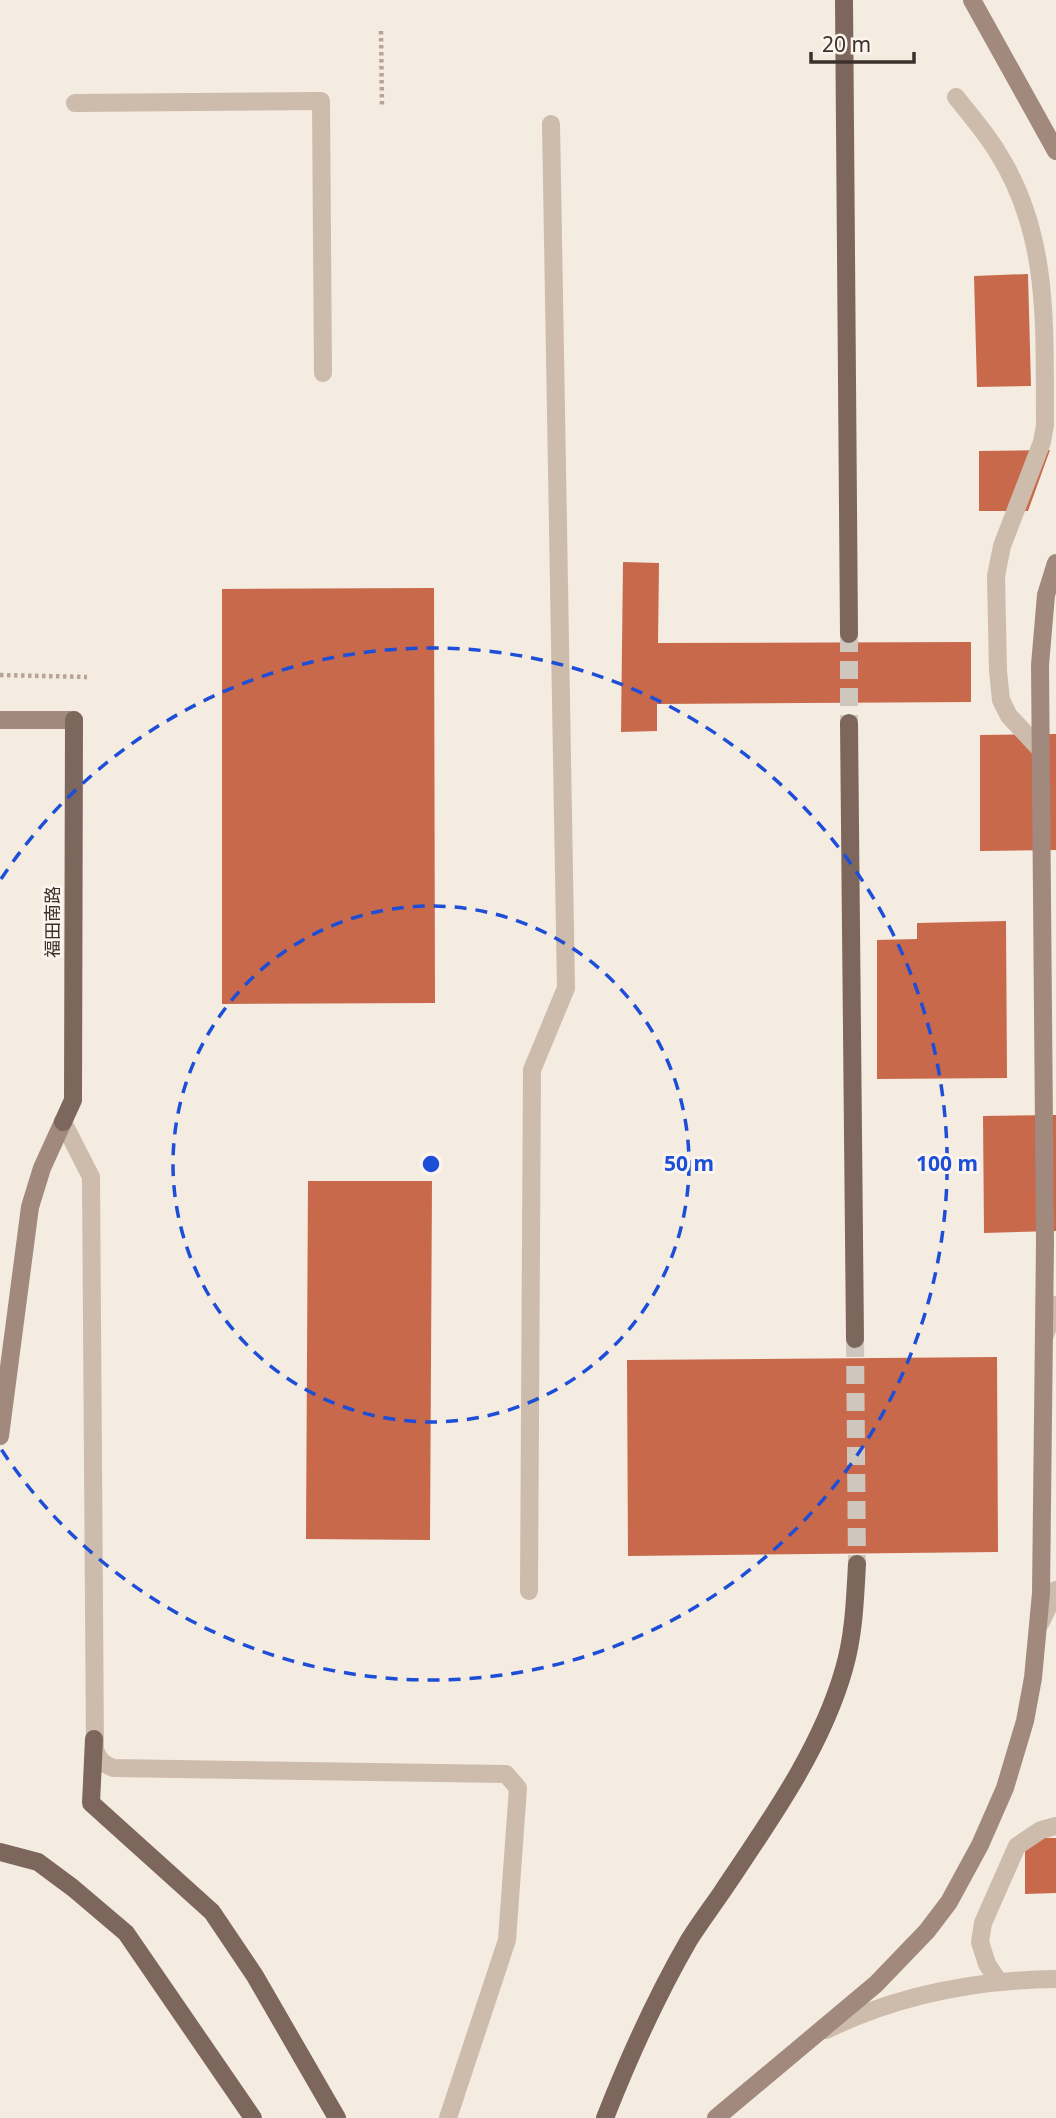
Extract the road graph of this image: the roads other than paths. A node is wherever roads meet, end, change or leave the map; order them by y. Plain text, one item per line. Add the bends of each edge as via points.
1 (844, 0) edge
2 (972, 0) edge
3 (956, 97) dead end
4 (75, 103) dead end
5 (551, 124) dead end
6 (1056, 150) edge
7 (323, 373) dead end
8 (1056, 563) edge
9 (849, 634) tunnel mouth
10 (0, 720) edge
11 (849, 723) tunnel mouth
12 (1040, 749) junction
13 (62, 1122) junction
14 (1056, 1306) edge
15 (855, 1339) tunnel mouth
16 (1044, 1340) junction
17 (0, 1436) edge
18 (857, 1564) tunnel mouth
19 (1056, 1590) edge
20 (529, 1591) dead end
21 (1040, 1624) junction
22 (94, 1739) junction
23 (1056, 1826) edge
24 (0, 1852) edge
25 (1056, 1979) edge
26 (999, 1982) junction
27 (817, 2034) junction
28 (253, 2118) edge
29 (337, 2118) edge
30 (448, 2118) edge
31 (605, 2118) edge
32 (716, 2118) edge

1 - 9 main road
2 - 6 main road
3 - 12 lane via 999,154 1015,184 1031,224 1044,298 1042,442 1002,546 996,576 1001,700 1009,716
4 - 7 lane via 321,101
5 - 20 lane via 566,988 532,1070
8 - 12 main road via 1041,637
10 - 13 main road, 福田南路 via 74,720 73,1100
11 - 15 main road
12 - 16 main road
13 - 17 main road via 30,1207
13 - 22 lane via 90,1177
14 - 16 lane
16 - 21 main road
18 - 31 main road via 853,1623 844,1669 828,1713 780,1804 690,1939 655,2002
19 - 21 lane
21 - 27 main road via 1030,1699 1014,1762 967,1872 949,1902 902,1958
22 - 29 main road via 91,1803 212,1912 255,1976
22 - 30 lane via 98,1758 113,1768 506,1774 518,1788 508,1940
23 - 26 lane via 1017,1846 983,1923 980,1942
24 - 28 main road via 38,1862 126,1933
25 - 26 lane
26 - 27 lane via 940,1990 887,2004
27 - 32 main road

